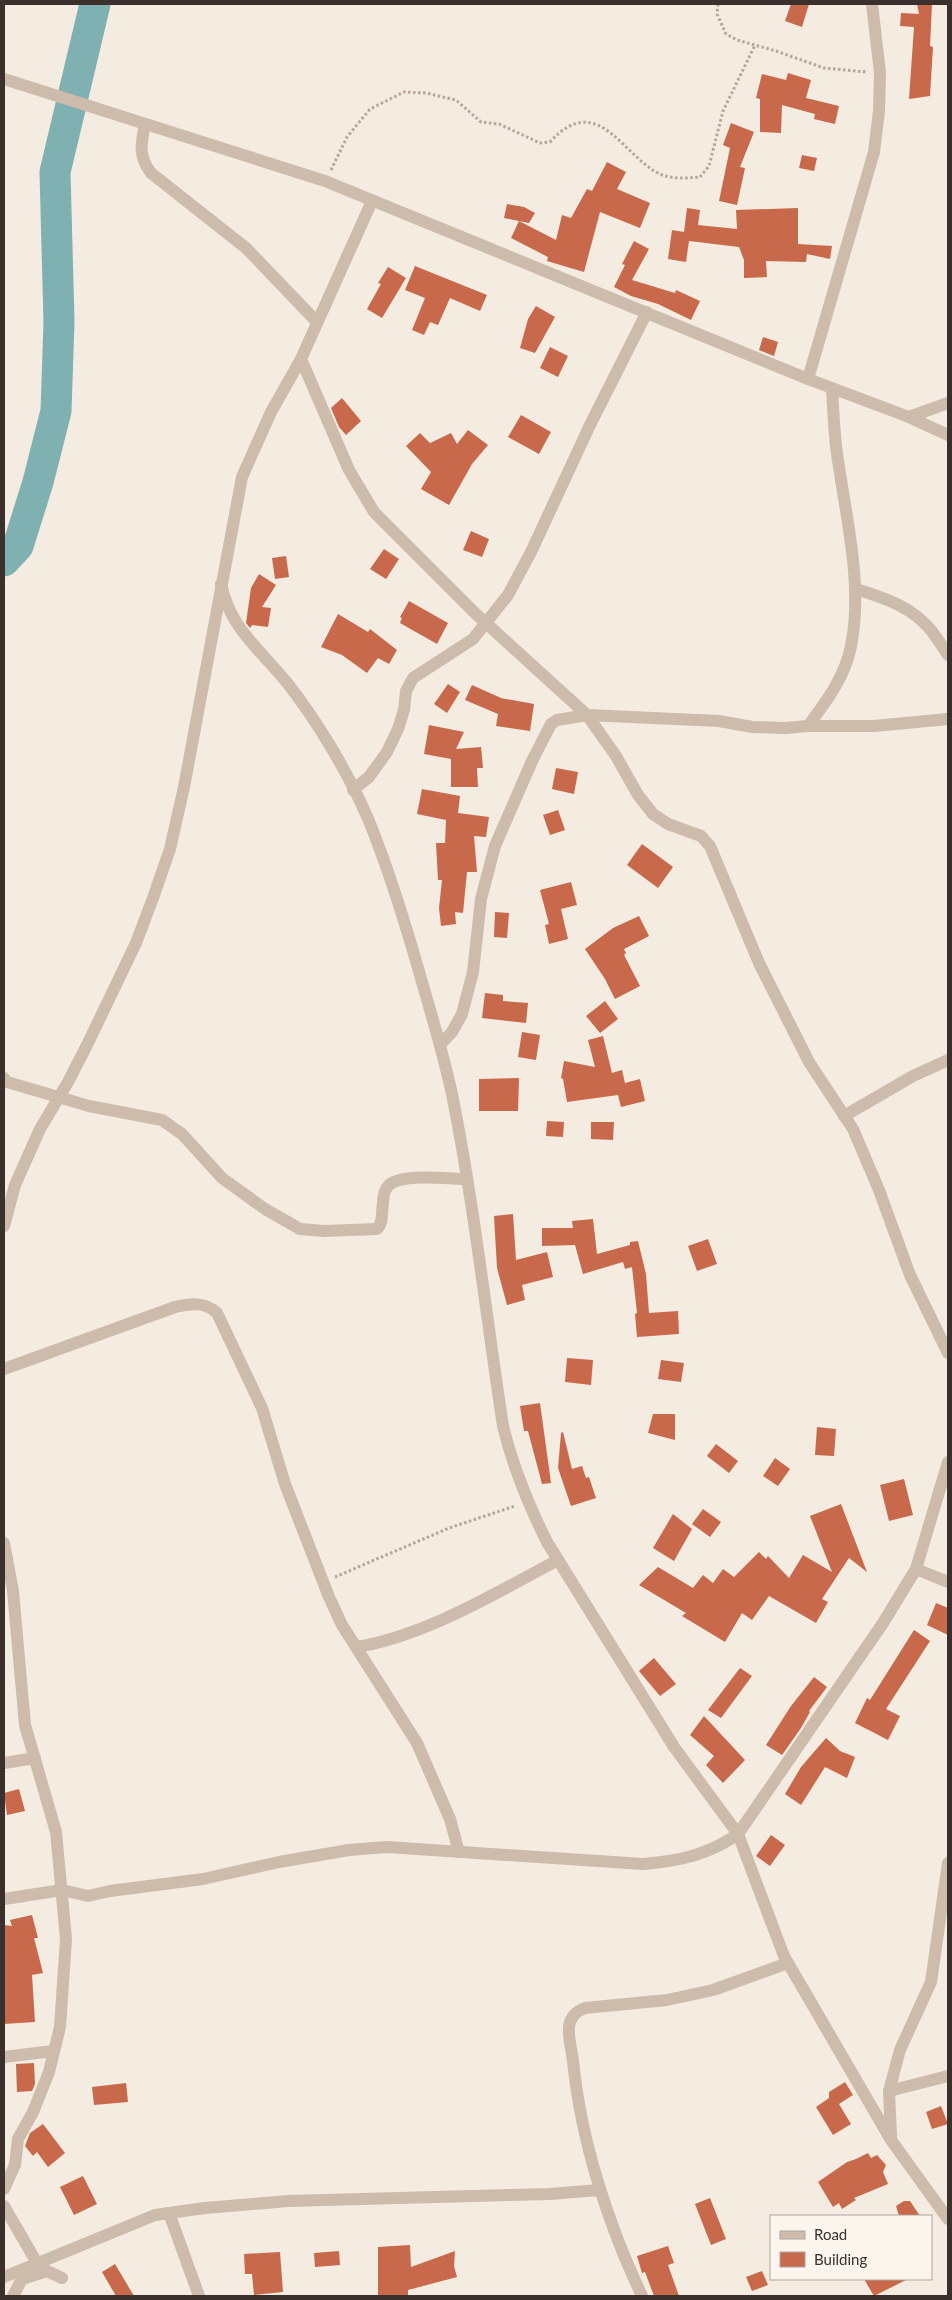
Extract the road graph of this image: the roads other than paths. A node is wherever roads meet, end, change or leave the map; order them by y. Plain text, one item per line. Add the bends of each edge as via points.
1 (872, 4) edge
2 (4, 78) edge
3 (145, 124) junction
4 (372, 201) junction
5 (647, 312) junction
6 (316, 321) junction
7 (301, 359) junction
8 (808, 379) junction
9 (832, 389) junction
10 (948, 403) edge
11 (909, 417) junction
12 (948, 435) edge
13 (221, 584) junction
14 (856, 589) junction
15 (486, 622) junction
16 (948, 655) edge
17 (587, 715) junction
18 (948, 719) edge
19 (808, 726) junction
20 (353, 790) junction
21 (440, 1045) junction
22 (948, 1060) edge
23 (4, 1078) edge
24 (58, 1098) junction
25 (844, 1116) junction
26 (467, 1179) junction
27 (8, 1189) edge
28 (4, 1226) edge
29 (948, 1353) edge
30 (4, 1368) edge
31 (948, 1462) edge
32 (4, 1543) edge
33 (558, 1560) junction
34 (916, 1569) junction
35 (948, 1582) edge
36 (357, 1647) junction
37 (35, 1758) junction
38 (4, 1763) edge
39 (738, 1834) junction
40 (459, 1852) junction
41 (948, 1863) edge
42 (62, 1890) junction
43 (4, 1899) edge
44 (788, 1963) junction
45 (53, 2051) junction
46 (4, 2057) edge
47 (948, 2076) edge
48 (889, 2091) junction
49 (891, 2140) junction
50 (4, 2189) edge
51 (599, 2190) junction
52 (4, 2206) edge
53 (169, 2213) junction
54 (948, 2219) edge
55 (38, 2263) junction
56 (4, 2277) edge
57 (62, 2278) dead end
58 (14, 2296) edge
59 (199, 2296) edge
60 (642, 2296) edge

1 - 8 street via 880,73 874,152
2 - 3 street
3 - 4 street via 325,182
3 - 6 street via 140,147 144,164 151,173 246,248
4 - 5 street
4 - 6 street
5 - 8 street
5 - 15 street via 586,432 532,552 508,595
6 - 7 street
7 - 13 street via 271,412 242,477
7 - 15 street via 349,470 374,512
8 - 9 street
9 - 11 street
9 - 14 street via 836,445
10 - 11 street
11 - 12 street
13 - 20 street via 227,609 237,625 289,685 325,739
13 - 24 street via 170,849 136,943
14 - 16 street via 884,598 913,613 933,632
14 - 19 street via 851,646 841,678
15 - 17 street
15 - 20 street via 473,639 413,678 406,690 398,729 387,752 369,777
17 - 19 street via 719,721 752,727
17 - 21 street via 567,717 550,724 532,761 493,855 481,899 473,972 462,1014
17 - 25 street via 653,814 668,824 701,836 710,846 759,963 809,1062
18 - 19 street via 874,726
20 - 21 street via 368,820 406,924
21 - 26 street
22 - 25 street via 912,1076
23 - 24 street
24 - 26 street via 152,1117 171,1126 222,1178 264,1210 300,1229 377,1229 382,1221 384,1194 394,1182 414,1178
24 - 27 street
25 - 29 street via 879,1190 910,1275
26 - 33 street via 503,1426 528,1502
27 - 28 street
30 - 36 street via 175,1307 194,1304 212,1308 262,1408 285,1484 323,1582 342,1625
31 - 34 street
32 - 37 street via 13,1591 25,1725
33 - 36 street via 438,1621 381,1643
33 - 39 street via 674,1747
34 - 35 street
34 - 39 street via 883,1623
36 - 40 street via 417,1743 450,1818
37 - 38 street
37 - 42 street via 56,1832
39 - 40 street via 702,1854 677,1861 643,1864
39 - 44 street
40 - 42 street via 387,1847 348,1850 203,1879 88,1896
41 - 48 street via 931,1982 900,2050
42 - 43 street
42 - 45 street via 66,1939 64,1983 60,2027
44 - 49 street
44 - 51 street via 714,1990 667,2000 578,2010 569,2027 575,2082
45 - 46 street
45 - 50 street via 40,2096 18,2139 15,2165
47 - 48 street
48 - 49 street
49 - 54 street
51 - 53 street via 288,2201
51 - 60 street
52 - 55 street
53 - 55 street via 156,2215
53 - 59 street
55 - 56 street
57 - 58 street via 47,2271 22,2279

